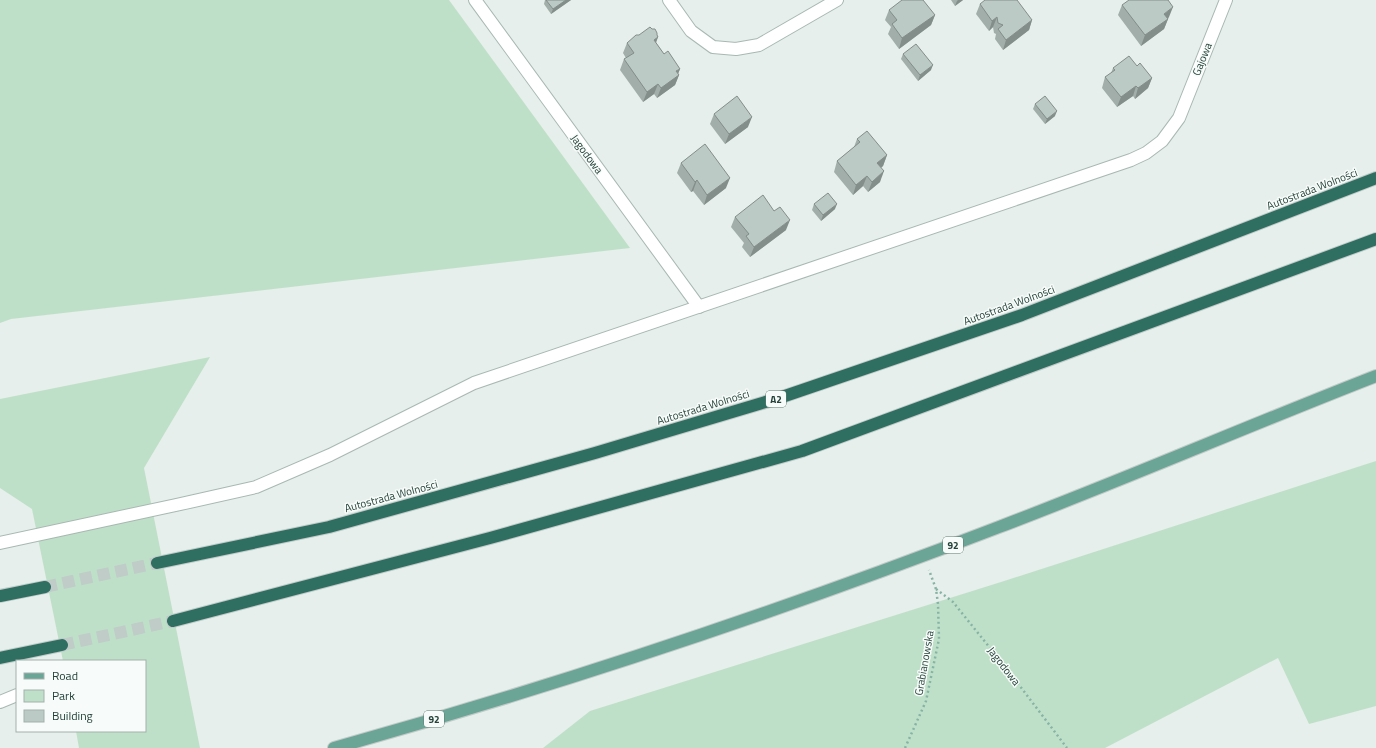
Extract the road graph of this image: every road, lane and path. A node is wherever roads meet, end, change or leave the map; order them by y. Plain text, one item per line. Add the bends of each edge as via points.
1 (475, 0) edge
2 (669, 0) edge
3 (837, 0) edge
4 (1226, 0) edge
5 (1376, 178) edge
6 (1376, 239) edge
7 (699, 307) junction
8 (1376, 376) edge
9 (0, 543) edge
10 (923, 556) junction
11 (157, 563) tunnel mouth
12 (46, 587) tunnel mouth
13 (936, 589) junction
14 (0, 596) edge
15 (173, 621) tunnel mouth
16 (62, 645) tunnel mouth
17 (0, 658) edge
18 (16, 694) edge
19 (0, 702) edge
20 (334, 748) edge
21 (905, 748) edge
22 (1067, 748) edge

1 - 7 street, Jagodowa
2 - 3 street via 696,35 713,47 736,50 759,45
4 - 7 street, Gajowa via 1179,118 1162,141 1146,152 1131,160
5 - 11 highway, Autostrada Wolności / A2 via 1022,315 779,398 594,453 329,526
6 - 15 highway via 802,451 490,538
7 - 9 street, Gajowa via 474,383 330,455 256,487
8 - 10 main road, 92 via 1135,474
10 - 13 path, Grabianowska
10 - 20 main road, 92 via 622,661
12 - 14 highway
13 - 21 path, Grabianowska via 939,639 926,701
13 - 22 path, Jagodowa via 953,602
16 - 17 highway
18 - 19 street

